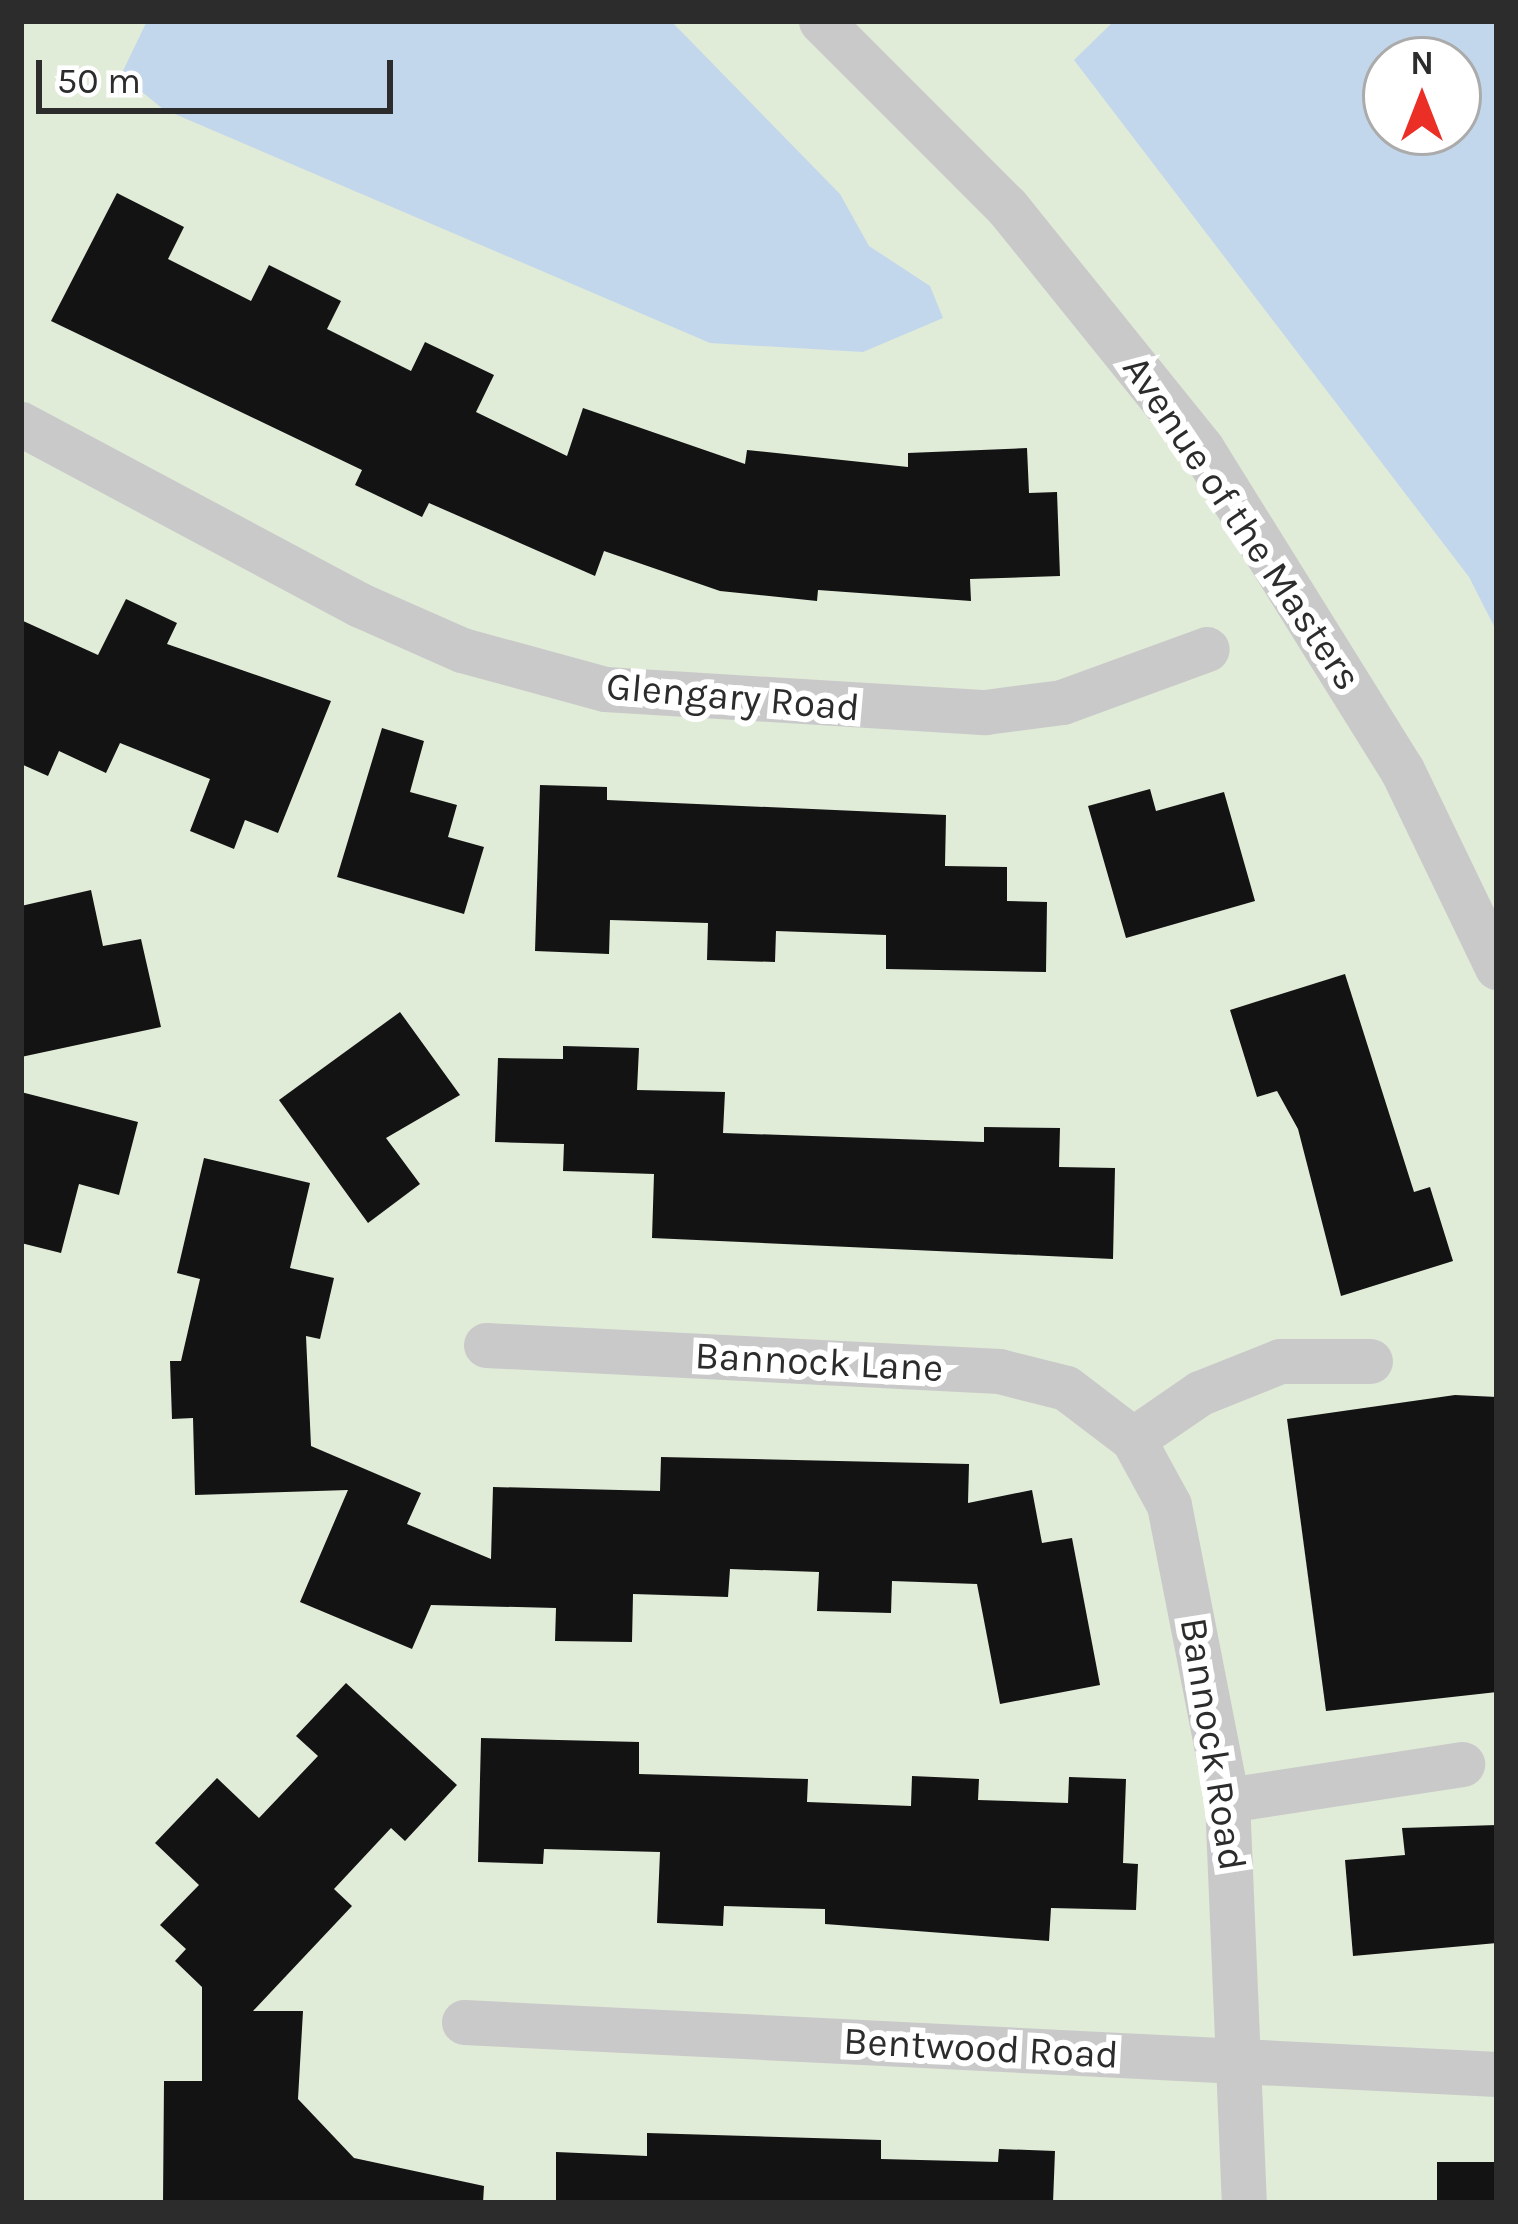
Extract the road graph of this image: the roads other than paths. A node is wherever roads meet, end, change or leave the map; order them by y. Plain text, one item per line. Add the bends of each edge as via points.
1 (821, 21) edge
2 (21, 424) edge
3 (1207, 649) dead end
4 (1497, 967) edge
5 (486, 1345) dead end
6 (1370, 1360) dead end
7 (1133, 1439) junction
8 (1462, 1764) dead end
9 (1227, 1800) junction
10 (464, 2022) dead end
11 (1246, 2061) junction
12 (1497, 2074) edge
13 (1244, 2203) edge

1 - 4 street, Avenue of the Masters via 1007,207 1202,449 1402,770
2 - 3 street, Glengary Road via 360,605 462,650 605,688 985,712 1100,692
5 - 7 street, Bannock Lane via 999,1371 1066,1388
6 - 7 street via 1280,1360 1200,1393
7 - 9 street, Bannock Road via 1169,1505
8 - 9 street
9 - 11 street, Bannock Road
10 - 11 street, Bentwood Road
11 - 12 street, Bentwood Road
11 - 13 street, Bannock Road

